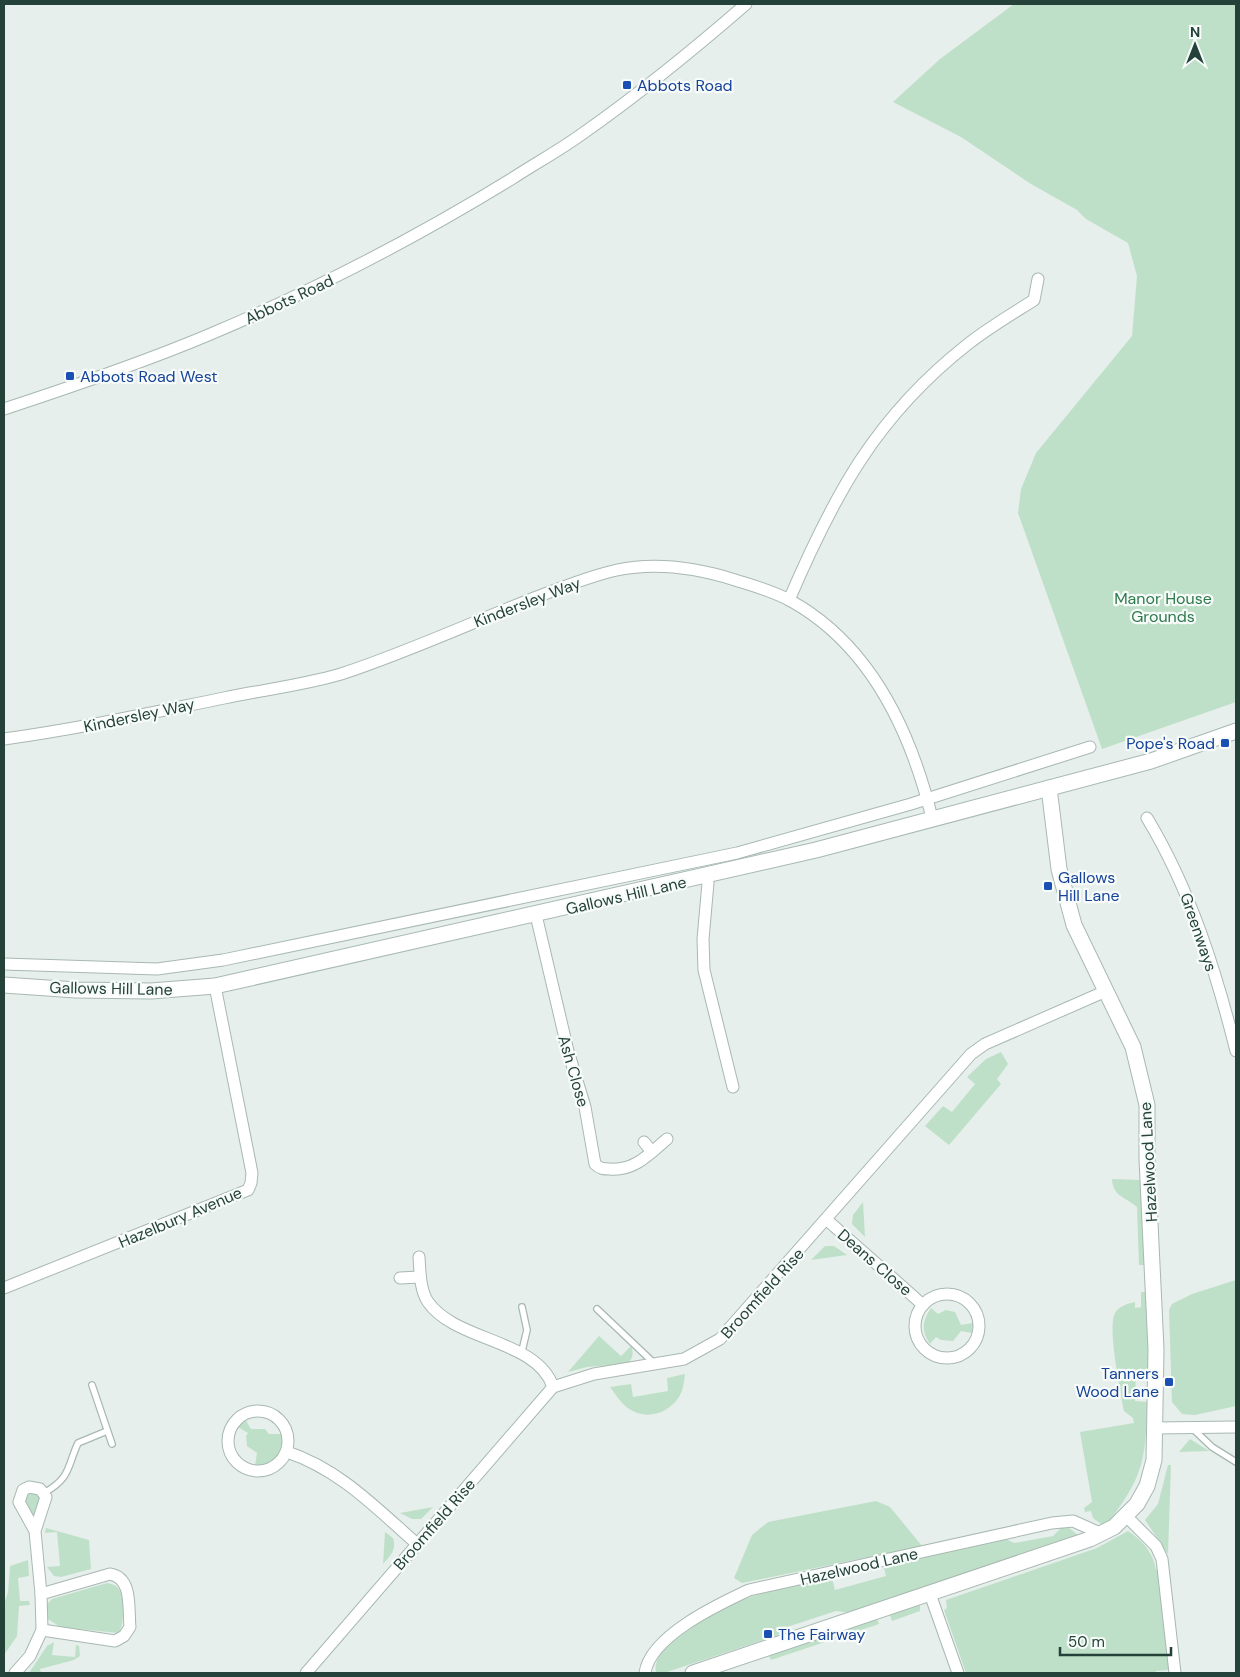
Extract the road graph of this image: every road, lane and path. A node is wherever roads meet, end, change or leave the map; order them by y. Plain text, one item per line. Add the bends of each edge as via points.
1 (746, 4) edge
2 (1038, 279) dead end
3 (4, 409) edge
4 (789, 600) junction
5 (1236, 731) edge
6 (4, 739) edge
7 (1090, 747) dead end
8 (1049, 788) junction
9 (928, 800) junction
10 (932, 818) junction
11 (1147, 818) dead end
12 (706, 877) junction
13 (536, 915) junction
14 (375, 929) junction
15 (380, 950) junction
16 (4, 964) edge
17 (4, 985) edge
18 (214, 986) junction
19 (1106, 992) junction
20 (1236, 1051) edge
21 (733, 1088) dead end
22 (668, 1140) dead end
23 (644, 1142) dead end
24 (652, 1152) junction
25 (827, 1220) junction
26 (420, 1257) dead end
27 (420, 1277) junction
28 (400, 1278) dead end
29 (4, 1288) edge
30 (923, 1305) junction
31 (522, 1307) dead end
32 (597, 1309) dead end
33 (520, 1355) junction
34 (655, 1364) junction
35 (92, 1385) dead end
36 (553, 1387) junction
37 (1236, 1427) edge
38 (1155, 1428) junction
39 (1192, 1428) junction
40 (107, 1431) junction
41 (112, 1444) dead end
42 (287, 1452) junction
43 (1236, 1462) edge
44 (44, 1493) junction
45 (1126, 1516) junction
46 (35, 1531) junction
47 (1102, 1534) junction
48 (417, 1544) junction
49 (42, 1594) junction
50 (930, 1594) junction
51 (42, 1630) junction
52 (15, 1673) edge
53 (306, 1673) edge
54 (645, 1673) edge
55 (693, 1673) edge
56 (958, 1673) edge
57 (1175, 1673) edge

1 - 3 street, Abbots Road via 660,76 581,135 471,204 379,255 213,333
2 - 4 street via 1034,300 951,358 926,380 880,431 842,487
4 - 6 street, Kindersley Way via 723,577 681,568 651,566 618,570 579,581 394,656 337,675 74,729
4 - 9 street, Kindersley Way via 830,629 879,683 906,733
5 - 8 street, Gallows Hill Lane via 1151,761
7 - 9 street, Gallows Hill Lane
8 - 10 street, Gallows Hill Lane
8 - 19 street, Hazelwood Lane via 1066,898 1084,950
9 - 10 street, Kindersley Way
9 - 14 street, Gallows Hill Lane via 737,854
10 - 12 street, Gallows Hill Lane
11 - 20 street, Greenways via 1188,898
12 - 13 street, Gallows Hill Lane
12 - 21 street via 704,970
13 - 15 street, Gallows Hill Lane
13 - 24 street, Ash Close via 568,1051 588,1119 593,1160 599,1168 621,1170 638,1164
14 - 15 street
14 - 16 street, Gallows Hill Lane via 194,966 157,969
15 - 18 street, Gallows Hill Lane
17 - 18 street, Gallows Hill Lane via 151,992
18 - 29 street, Hazelbury Avenue via 252,1173 248,1190
19 - 25 street, Broomfield Rise via 993,1041 971,1054
19 - 38 street, Hazelwood Lane via 1133,1047 1147,1105 1155,1317
22 - 24 street, Ash Close
23 - 24 street
25 - 30 street, Deans Close
25 - 34 street, Broomfield Rise via 720,1339 684,1359
26 - 27 street
27 - 28 street
27 - 33 street via 424,1295 437,1311
30 - 30 street, Deans Close via 914,1326 919,1344 927,1352 942,1359 953,1359 972,1348 980,1329 979,1318 969,1302 950,1294 930,1298
31 - 33 lane via 527,1330
32 - 34 lane
33 - 36 street via 539,1365
34 - 36 street, Broomfield Rise via 594,1374
35 - 40 lane
36 - 48 street, Broomfield Rise
37 - 39 street
38 - 39 street
38 - 45 street, Hazelwood Lane via 1152,1473 1140,1498
39 - 43 lane via 1212,1447
40 - 41 lane
40 - 44 lane via 78,1443 66,1475
42 - 42 street via 276,1466 251,1470 241,1466 232,1455 228,1435 232,1425 248,1412 270,1412 279,1418 288,1432
42 - 48 street via 349,1484
44 - 46 street via 45,1504
44 - 46 street via 29,1487 19,1496
45 - 47 street, Hazelwood Lane
45 - 57 street via 1156,1546 1162,1559
46 - 49 street
47 - 50 street, Hazelwood Lane
47 - 54 street, Hazelwood Lane via 1073,1521 1052,1523 749,1590 703,1613 675,1633 655,1652
48 - 53 street, Broomfield Rise
49 - 51 street
49 - 51 street via 110,1574 119,1575 126,1582 130,1627 115,1641
50 - 55 street, Hazelwood Lane
50 - 56 street
51 - 52 street via 30,1656

